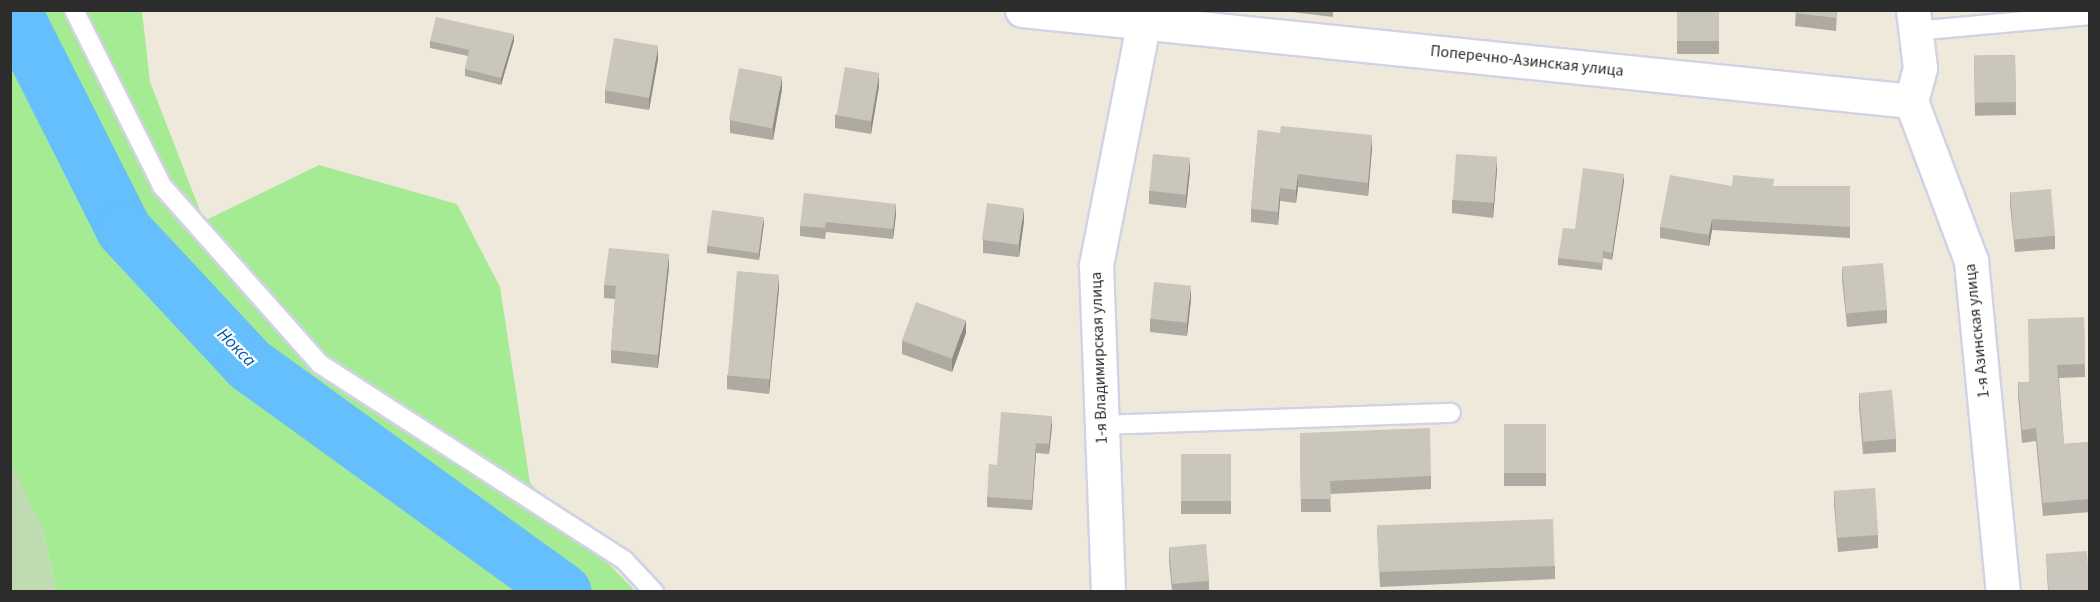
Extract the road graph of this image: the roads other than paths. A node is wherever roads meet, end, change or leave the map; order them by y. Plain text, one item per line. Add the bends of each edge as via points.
1 (74, 10) edge
2 (1022, 10) edge
3 (2090, 15) edge
4 (1145, 16) edge
5 (1914, 21) edge
6 (1911, 101) junction
7 (1451, 413) dead end
8 (1102, 425) junction
9 (654, 591) edge
10 (1108, 591) edge
11 (2003, 591) edge

1 - 9 lane via 162,186 320,364 624,560
2 - 4 street, Поперечно-Азинская улица
3 - 5 lane
4 - 6 street, Поперечно-Азинская улица
4 - 8 street, 1-я Владимирская улица via 1096,265
5 - 6 street via 1920,68
6 - 11 street, 1-я Азинская улица via 1971,261
7 - 8 lane
8 - 10 street, 1-я Владимирская улица

